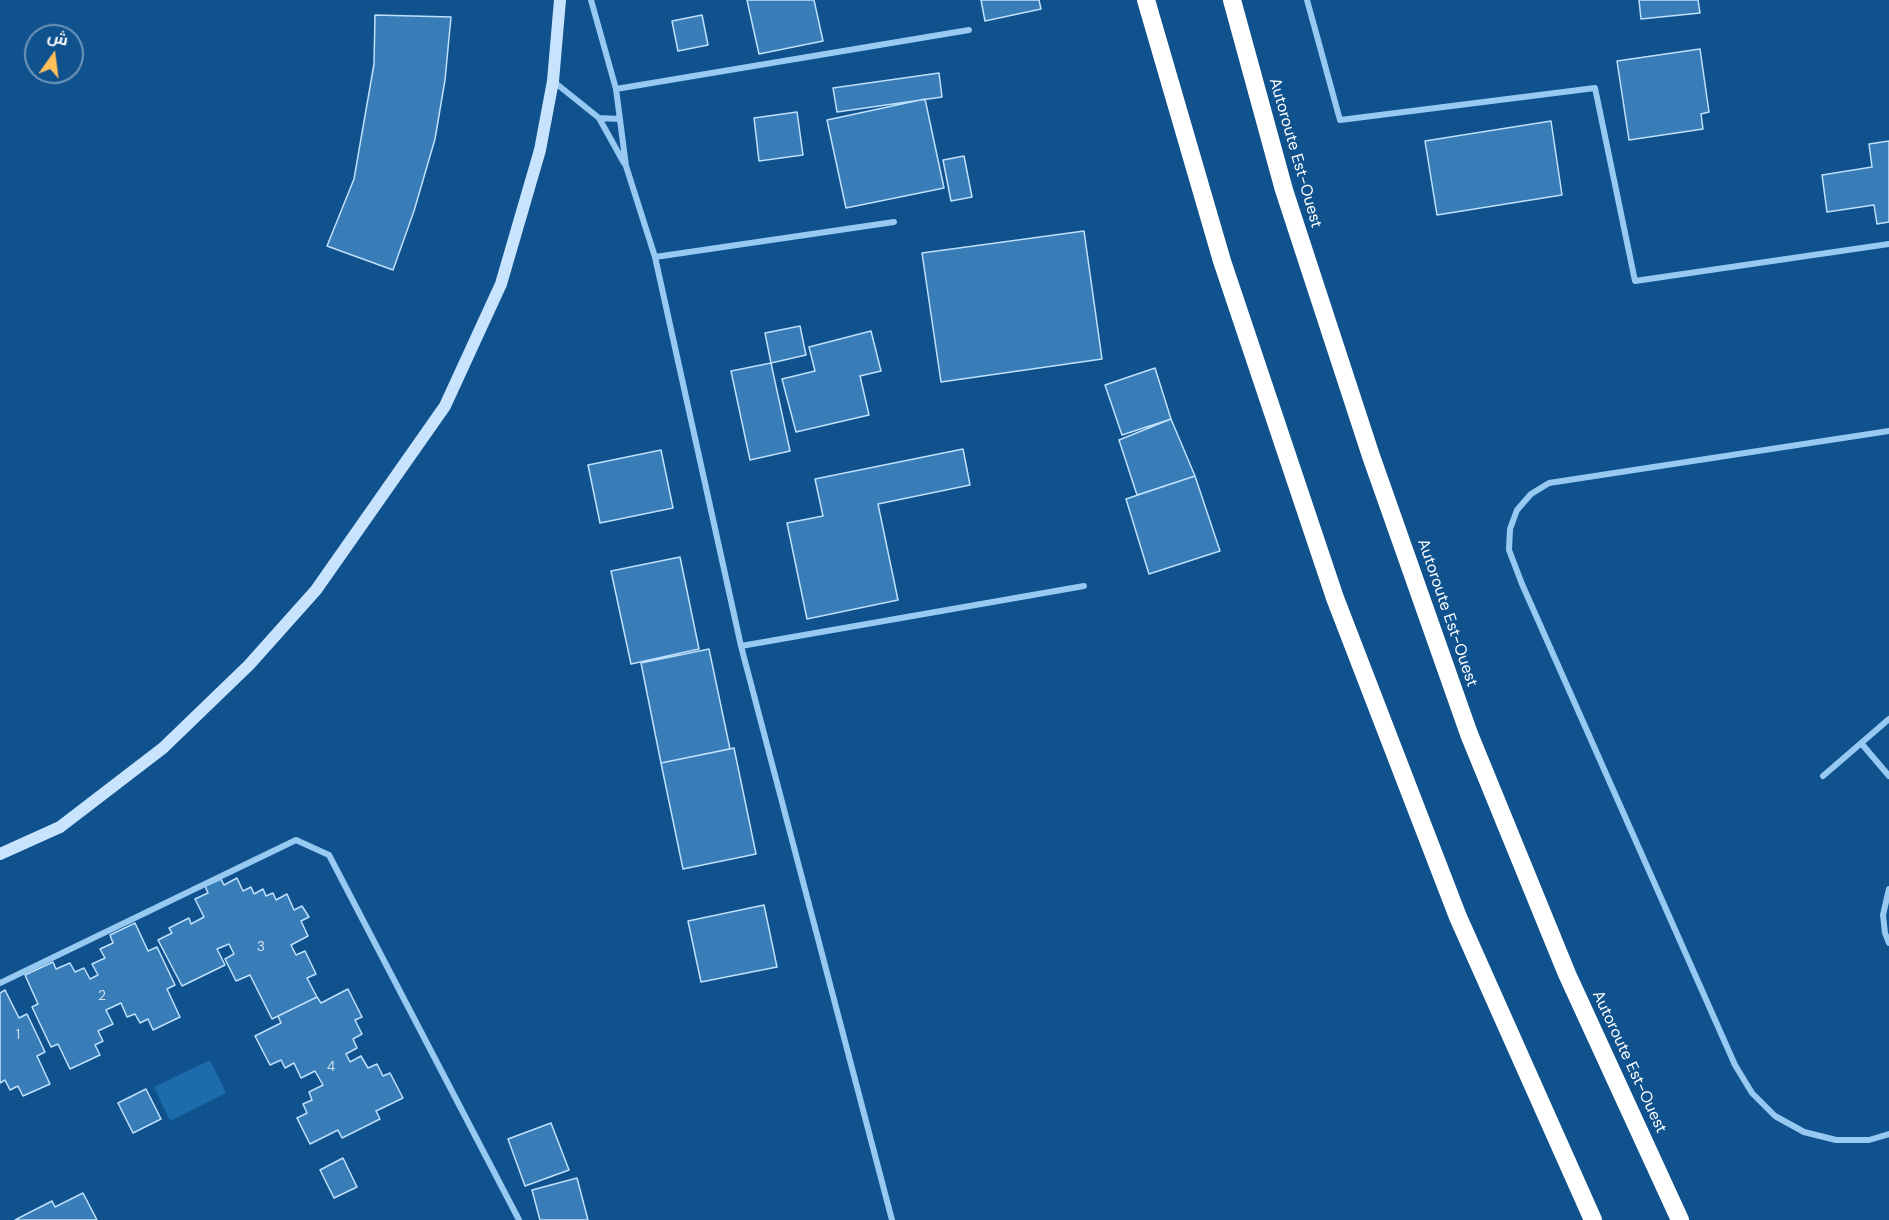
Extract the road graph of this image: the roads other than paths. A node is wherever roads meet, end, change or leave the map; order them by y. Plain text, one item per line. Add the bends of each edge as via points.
1 (560, 0) edge
2 (591, 0) edge
3 (1146, 0) edge
4 (1232, 0) edge
5 (1307, 0) edge
6 (969, 30) dead end
7 (553, 81) junction
8 (616, 89) junction
9 (599, 118) junction
10 (620, 120) junction
11 (626, 166) junction
12 (894, 222) dead end
13 (1889, 244) edge
14 (655, 256) junction
15 (1889, 431) edge
16 (1084, 586) dead end
17 (741, 646) junction
18 (1889, 719) edge
19 (1861, 743) junction
20 (1823, 776) dead end
21 (1889, 776) edge
22 (0, 854) edge
23 (1889, 890) edge
24 (1889, 943) edge
25 (0, 983) edge
26 (1889, 1134) edge
27 (519, 1220) edge
28 (891, 1220) edge
29 (1593, 1220) edge
30 (1680, 1220) edge

1 - 7 main road
2 - 8 street
3 - 29 highway via 1222,261 1335,598 1458,917
4 - 30 highway, Autoroute Est-Ouest via 1284,190 1371,456 1469,734 1567,974
5 - 13 street via 1340,120 1595,88 1635,281
6 - 8 street
7 - 9 street
7 - 22 main road via 540,150 501,284 445,406 316,590 249,665 163,748 60,826
8 - 10 street
9 - 10 street
9 - 11 street
10 - 11 street
11 - 14 street
12 - 14 street
14 - 17 street
15 - 26 street via 1549,483 1531,494 1517,510 1510,529 1509,550 1731,1054 1752,1093 1775,1116 1804,1132 1836,1140 1869,1140
16 - 17 street
17 - 28 street
18 - 19 street
19 - 20 street
19 - 21 street
23 - 24 street via 1883,915
25 - 27 street via 296,840 329,855

